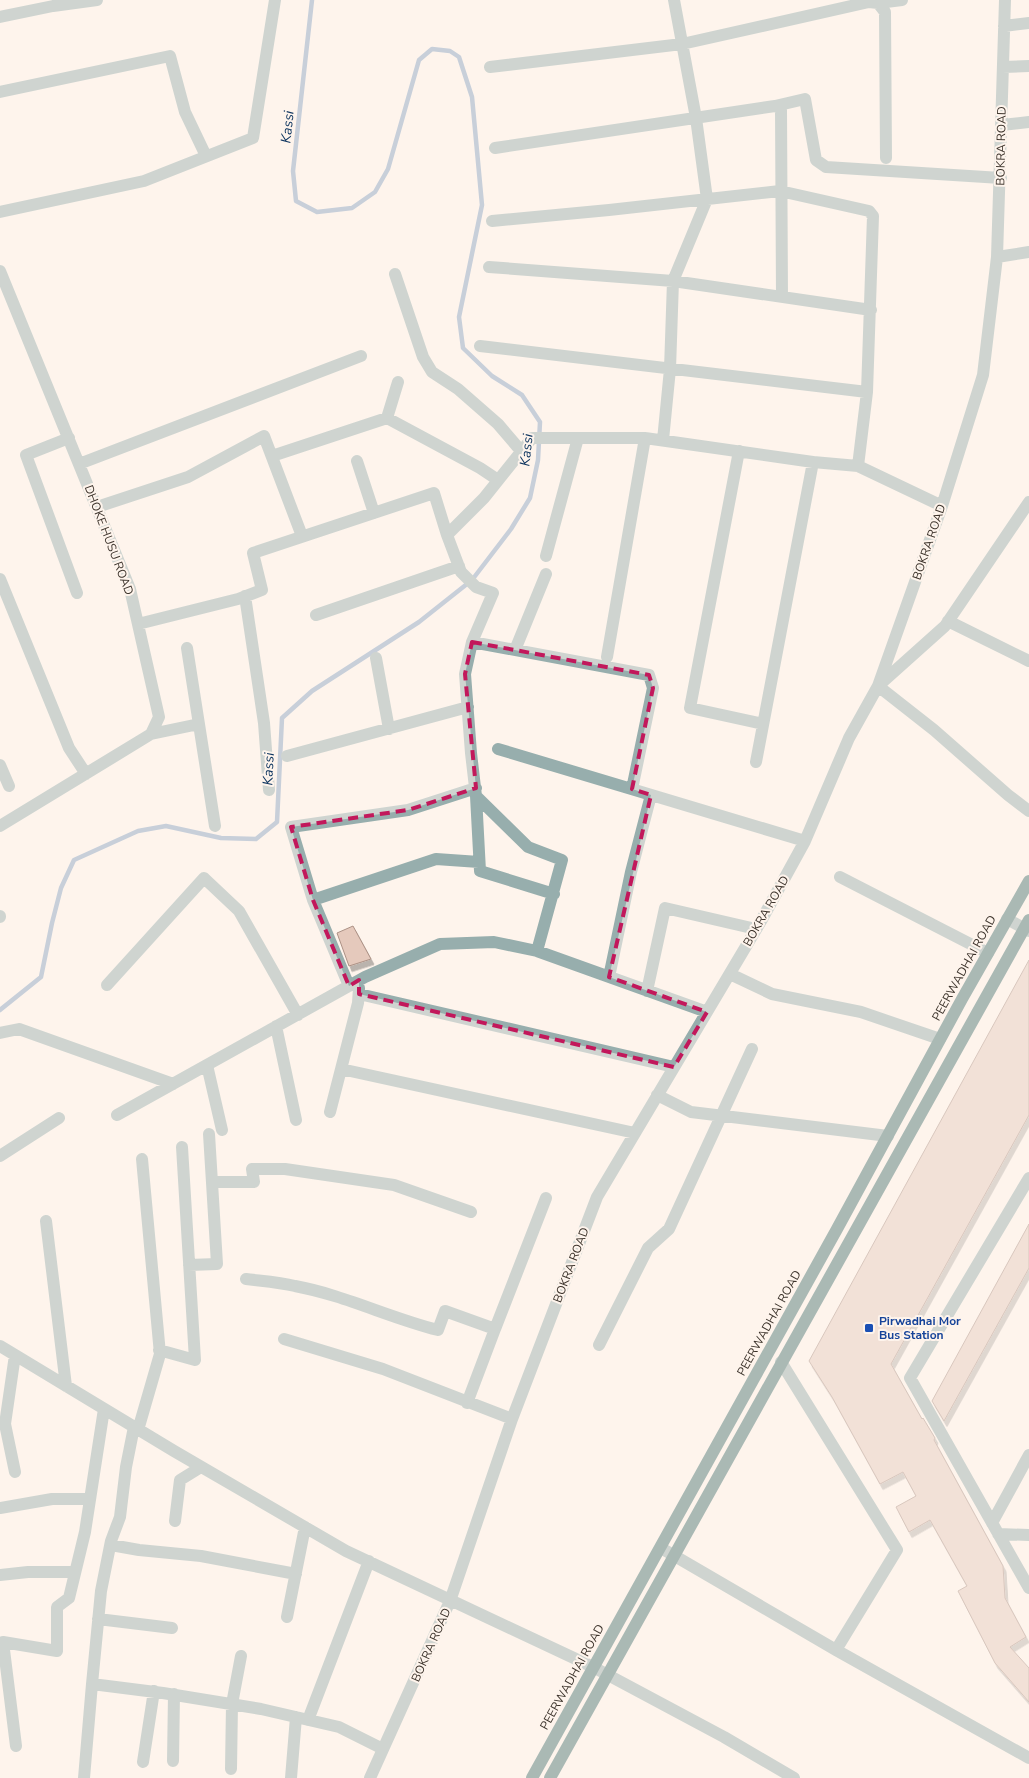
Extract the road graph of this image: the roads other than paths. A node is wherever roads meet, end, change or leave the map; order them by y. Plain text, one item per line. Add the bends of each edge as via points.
1 (97, 0) edge
2 (275, 0) edge
3 (674, 0) edge
4 (902, 0) edge
5 (1005, 0) edge
6 (878, 3) junction
7 (0, 17) edge
8 (1029, 23) edge
9 (1004, 26) junction
10 (682, 44) junction
11 (1003, 66) junction
12 (1029, 66) edge
13 (490, 67) dead end
14 (0, 92) edge
15 (776, 106) junction
16 (696, 118) junction
17 (1029, 122) edge
18 (1002, 125) junction
19 (495, 148) dead end
20 (206, 156) junction
21 (886, 158) dead end
22 (1001, 178) junction
23 (780, 191) junction
24 (707, 199) junction
25 (0, 212) edge
26 (492, 222) dead end
27 (1029, 252) edge
28 (997, 257) junction
29 (489, 267) dead end
30 (0, 271) edge
31 (395, 274) dead end
32 (673, 281) junction
33 (782, 297) junction
34 (871, 310) junction
35 (480, 346) dead end
36 (361, 356) dead end
37 (670, 369) junction
38 (398, 382) dead end
39 (867, 392) junction
40 (386, 418) junction
41 (69, 438) junction
42 (578, 438) junction
43 (646, 438) junction
44 (663, 440) junction
45 (522, 451) junction
46 (739, 452) junction
47 (272, 456) junction
48 (357, 461) dead end
49 (813, 462) junction
50 (79, 464) junction
51 (858, 466) junction
52 (498, 480) junction
53 (1029, 502) edge
54 (942, 506) junction
55 (97, 507) junction
56 (374, 512) junction
57 (447, 535) junction
58 (302, 536) junction
59 (546, 556) dead end
60 (459, 566) junction
61 (546, 574) dead end
62 (0, 579) edge
63 (77, 593) dead end
64 (244, 596) junction
65 (316, 615) dead end
66 (948, 621) junction
67 (138, 624) junction
68 (472, 642) junction
69 (187, 648) dead end
70 (515, 650) junction
71 (608, 656) dead end
72 (376, 658) dead end
73 (1029, 661) edge
74 (878, 686) junction
75 (468, 707) junction
76 (199, 724) junction
77 (764, 724) junction
78 (389, 729) junction
79 (151, 734) junction
80 (498, 749) dead end
81 (287, 756) dead end
82 (756, 762) dead end
83 (0, 765) edge
84 (86, 774) junction
85 (9, 786) dead end
86 (632, 789) junction
87 (269, 790) dead end
88 (476, 792) junction
89 (652, 795) junction
90 (1029, 811) edge
91 (0, 826) edge
92 (215, 826) dead end
93 (805, 841) junction
94 (479, 862) junction
95 (840, 877) dead end
96 (1028, 886) edge
97 (554, 894) junction
98 (313, 900) junction
99 (1008, 919) junction
100 (1027, 927) edge
101 (756, 929) junction
102 (536, 951) junction
103 (988, 953) junction
104 (730, 974) junction
105 (609, 977) junction
106 (107, 985) dead end
107 (356, 987) junction
108 (647, 991) junction
109 (707, 1012) junction
110 (298, 1015) junction
111 (276, 1026) junction
112 (0, 1033) edge
113 (940, 1039) junction
114 (752, 1049) dead end
115 (207, 1065) junction
116 (674, 1067) junction
117 (341, 1069) junction
118 (173, 1084) junction
119 (657, 1095) junction
120 (330, 1112) dead end
121 (117, 1115) dead end
122 (722, 1116) junction
123 (59, 1118) dead end
124 (296, 1120) dead end
125 (222, 1130) dead end
126 (635, 1133) junction
127 (209, 1134) dead end
128 (888, 1136) junction
129 (182, 1147) dead end
130 (0, 1156) edge
131 (142, 1159) dead end
132 (1029, 1178) edge
133 (212, 1182) junction
134 (546, 1198) dead end
135 (471, 1212) dead end
136 (46, 1221) dead end
137 (189, 1265) junction
138 (246, 1279) dead end
139 (495, 1329) junction
140 (284, 1339) dead end
141 (599, 1345) dead end
142 (0, 1346) edge
143 (159, 1350) junction
144 (15, 1355) junction
145 (781, 1362) junction
146 (66, 1386) junction
147 (4, 1395) edge
148 (467, 1403) junction
149 (104, 1409) junction
150 (512, 1419) junction
151 (136, 1428) junction
152 (4, 1438) edge
153 (1029, 1455) edge
154 (201, 1467) junction
155 (15, 1472) dead end
156 (90, 1499) junction
157 (0, 1508) edge
158 (175, 1521) dead end
159 (992, 1523) junction
160 (305, 1527) junction
161 (998, 1534) junction
162 (1029, 1534) edge
163 (110, 1545) junction
164 (661, 1548) junction
165 (673, 1556) junction
166 (370, 1561) junction
167 (75, 1572) junction
168 (296, 1574) junction
169 (0, 1575) edge
170 (1029, 1588) edge
171 (450, 1601) junction
172 (287, 1617) dead end
173 (98, 1619) junction
174 (172, 1628) dead end
175 (2, 1642) edge
176 (836, 1650) junction
177 (241, 1656) dead end
178 (593, 1666) junction
179 (607, 1674) junction
180 (92, 1684) junction
181 (154, 1692) junction
182 (174, 1694) junction
183 (232, 1704) junction
184 (302, 1719) junction
185 (16, 1746) dead end
186 (383, 1749) junction
187 (1029, 1758) edge
188 (173, 1761) dead end
189 (143, 1762) dead end
190 (231, 1769) dead end
191 (84, 1778) edge
192 (292, 1778) edge
193 (370, 1778) edge
194 (532, 1778) edge
195 (550, 1778) edge
196 (794, 1778) edge

1 - 7 street
2 - 20 street via 253,138
3 - 10 street
4 - 6 street
5 - 9 street, BOKRA ROAD
6 - 10 street via 869,2
6 - 21 street via 885,12
8 - 9 street
9 - 11 street, BOKRA ROAD
10 - 13 street
10 - 16 street
11 - 12 street
11 - 18 street, BOKRA ROAD
14 - 20 street via 170,56 185,112
15 - 16 street
15 - 22 street via 805,99 816,160 826,167
15 - 23 street via 781,109 782,116
16 - 19 street
16 - 24 street
17 - 18 street
18 - 22 street, BOKRA ROAD
20 - 25 street via 144,181
22 - 28 street, BOKRA ROAD
23 - 24 street
23 - 33 street
23 - 34 street via 869,210 873,216
24 - 26 street
24 - 32 street
27 - 28 street
28 - 54 street, BOKRA ROAD via 983,375
29 - 32 street
30 - 41 street, DHOKE HUSU ROAD
31 - 45 street via 423,357 432,372 458,389 498,424
32 - 33 street
32 - 37 street
33 - 34 street
34 - 39 street
35 - 37 street
36 - 50 street
37 - 39 street
37 - 44 street
38 - 40 street
39 - 51 street
40 - 47 street
40 - 52 street
41 - 50 street, DHOKE HUSU ROAD
41 - 63 street via 26,455
42 - 43 street
42 - 45 street via 532,438
42 - 59 street
43 - 44 street
43 - 71 street
44 - 46 street
45 - 52 street
46 - 49 street
46 - 77 street via 690,708
47 - 55 street via 264,436 188,476
47 - 58 street
48 - 56 street
49 - 51 street
49 - 77 street
50 - 55 street, DHOKE HUSU ROAD
51 - 54 street
52 - 57 street
53 - 66 street
54 - 74 street, BOKRA ROAD
55 - 67 street, DHOKE HUSU ROAD via 130,589
56 - 57 street via 434,493
56 - 58 street
57 - 60 street
58 - 64 street via 253,553 262,590
60 - 65 street
60 - 68 street via 476,587 493,593
61 - 70 street
62 - 84 street via 69,748
64 - 67 street
64 - 87 street via 264,723
66 - 73 street
66 - 74 street
67 - 79 street, DHOKE HUSU ROAD via 159,717
68 - 70 street
68 - 75 street via 466,674
69 - 76 street
70 - 86 street via 649,675 653,688
72 - 78 street
74 - 90 street
74 - 93 street, BOKRA ROAD via 849,738
75 - 78 street
75 - 88 street
76 - 79 street
76 - 92 street
77 - 82 street
78 - 81 street
79 - 84 street
80 - 86 street
83 - 85 street
84 - 91 street
86 - 89 street
88 - 94 street
88 - 97 street via 528,847 562,860
88 - 98 street via 408,810 292,827
89 - 93 street
89 - 105 street via 631,872
93 - 101 street, BOKRA ROAD
94 - 97 street via 480,871
94 - 98 street via 436,859
95 - 103 street
96 - 99 main road, PEERWADHAI ROAD
97 - 102 street
98 - 107 street
99 - 100 street
99 - 103 main road, PEERWADHAI ROAD
100 - 145 main road
101 - 104 street, BOKRA ROAD
101 - 108 street via 665,908
102 - 105 street
102 - 107 street via 494,942 440,944
103 - 113 main road, PEERWADHAI ROAD
104 - 109 street, BOKRA ROAD
104 - 113 street via 772,994 861,1012
105 - 108 street
106 - 110 street via 204,878 239,911
107 - 110 street
107 - 116 street
107 - 117 street via 358,1003
108 - 109 street
109 - 116 street, BOKRA ROAD
110 - 111 street
111 - 115 street
111 - 124 street
112 - 118 street via 19,1029
113 - 128 main road, PEERWADHAI ROAD
114 - 122 street
115 - 118 street
115 - 125 street
116 - 119 street, BOKRA ROAD
117 - 120 street
117 - 126 street
118 - 121 street
119 - 122 street via 691,1112
119 - 126 street, BOKRA ROAD
122 - 128 street
122 - 141 street via 669,1229 648,1248
123 - 130 street
126 - 150 street, BOKRA ROAD via 597,1197
127 - 133 street
128 - 164 main road, PEERWADHAI ROAD
129 - 137 street
131 - 143 street
132 - 159 street via 910,1378
133 - 135 street via 254,1182 252,1169 285,1169 394,1185
133 - 137 street via 216,1264
134 - 139 street
136 - 146 street
137 - 143 street via 195,1360
138 - 139 street via 296,1286 438,1330 445,1310
139 - 148 street
140 - 148 street via 383,1369
142 - 144 street
143 - 151 street
144 - 146 street
144 - 147 street
145 - 165 main road
145 - 176 street via 897,1550
146 - 149 street
147 - 152 street
148 - 150 street
149 - 151 street
149 - 156 street
150 - 171 street, BOKRA ROAD
151 - 154 street
151 - 163 street via 126,1467 120,1518
152 - 155 street
153 - 159 street
154 - 158 street via 180,1480
154 - 160 street
156 - 157 street via 52,1499
156 - 167 street
159 - 161 street
160 - 166 street
160 - 168 street
161 - 162 street
161 - 170 street
163 - 168 street via 201,1556
163 - 173 street
164 - 165 street
164 - 178 main road, PEERWADHAI ROAD
165 - 176 street
165 - 179 main road
166 - 171 street
166 - 184 street
167 - 169 street
167 - 175 street via 69,1598 57,1607 57,1651
168 - 172 street
171 - 178 street
171 - 186 street, BOKRA ROAD
173 - 174 street
173 - 180 street
175 - 185 street
176 - 187 street
177 - 183 street
178 - 179 street
178 - 194 main road, PEERWADHAI ROAD
179 - 195 main road
179 - 196 street
180 - 181 street
180 - 191 street
181 - 182 street
181 - 189 street
182 - 183 street
182 - 188 street
183 - 184 street
183 - 190 street
184 - 186 street via 338,1727
184 - 192 street
186 - 193 street, BOKRA ROAD

